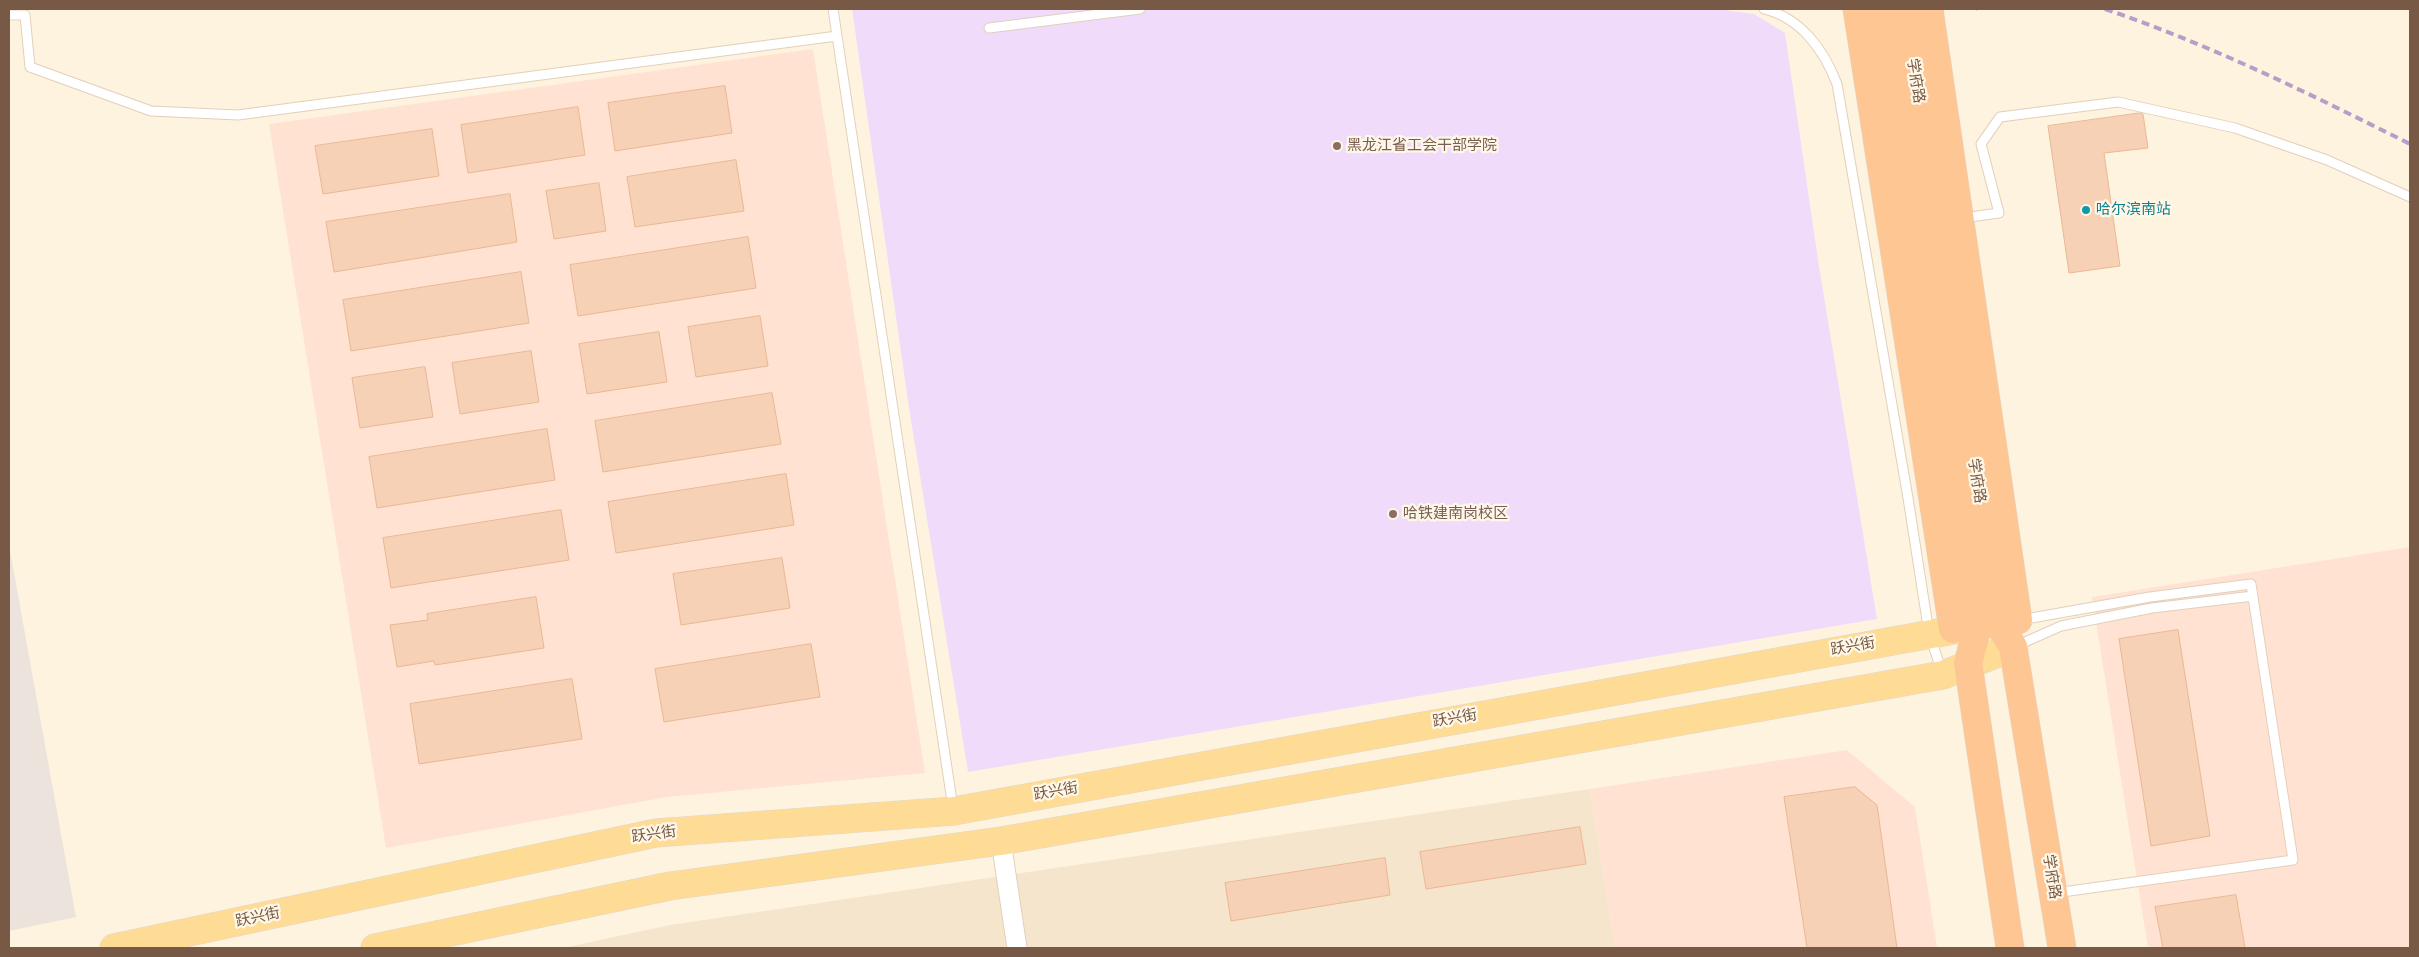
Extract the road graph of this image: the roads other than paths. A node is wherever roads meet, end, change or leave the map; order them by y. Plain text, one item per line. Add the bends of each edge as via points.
1 (833, 9) edge
2 (1140, 9) edge
3 (1764, 9) edge
4 (1857, 9) edge
5 (1883, 9) edge
6 (1904, 9) edge
7 (1928, 9) edge
8 (9, 15) edge
9 (989, 28) dead end
10 (837, 36) junction
11 (2410, 197) edge
12 (1960, 219) junction
13 (2253, 596) junction
14 (1975, 626) junction
15 (2013, 647) junction
16 (1968, 663) junction
17 (1943, 675) junction
18 (954, 811) junction
19 (1001, 841) junction
20 (2054, 893) junction
21 (114, 948) edge
22 (375, 948) edge
23 (1017, 948) edge
24 (2010, 948) edge
25 (2062, 948) edge

1 - 10 lane
2 - 9 lane
3 - 14 lane via 1777,12 1810,37 1831,68 1837,84 1907,488
4 - 14 highway
5 - 14 highway, 学府路
6 - 14 highway, 学府路
7 - 12 highway
8 - 10 lane via 25,15 30,67 151,111 238,114
10 - 18 lane
11 - 12 lane via 2327,160 2235,128 2118,102 2000,118 1981,144 1999,213
12 - 14 highway
13 - 14 lane via 2251,584
13 - 15 lane via 2152,608 2061,626
13 - 20 lane via 2293,860
14 - 15 highway, 学府路
14 - 16 highway, 学府路
14 - 17 lane
14 - 18 main road, 跃兴街
15 - 16 main road
15 - 20 highway, 学府路
16 - 17 main road
16 - 24 highway, 学府路
17 - 19 main road
18 - 21 main road, 跃兴街 via 656,833
19 - 22 main road via 670,886
19 - 23 street
20 - 25 highway, 学府路

